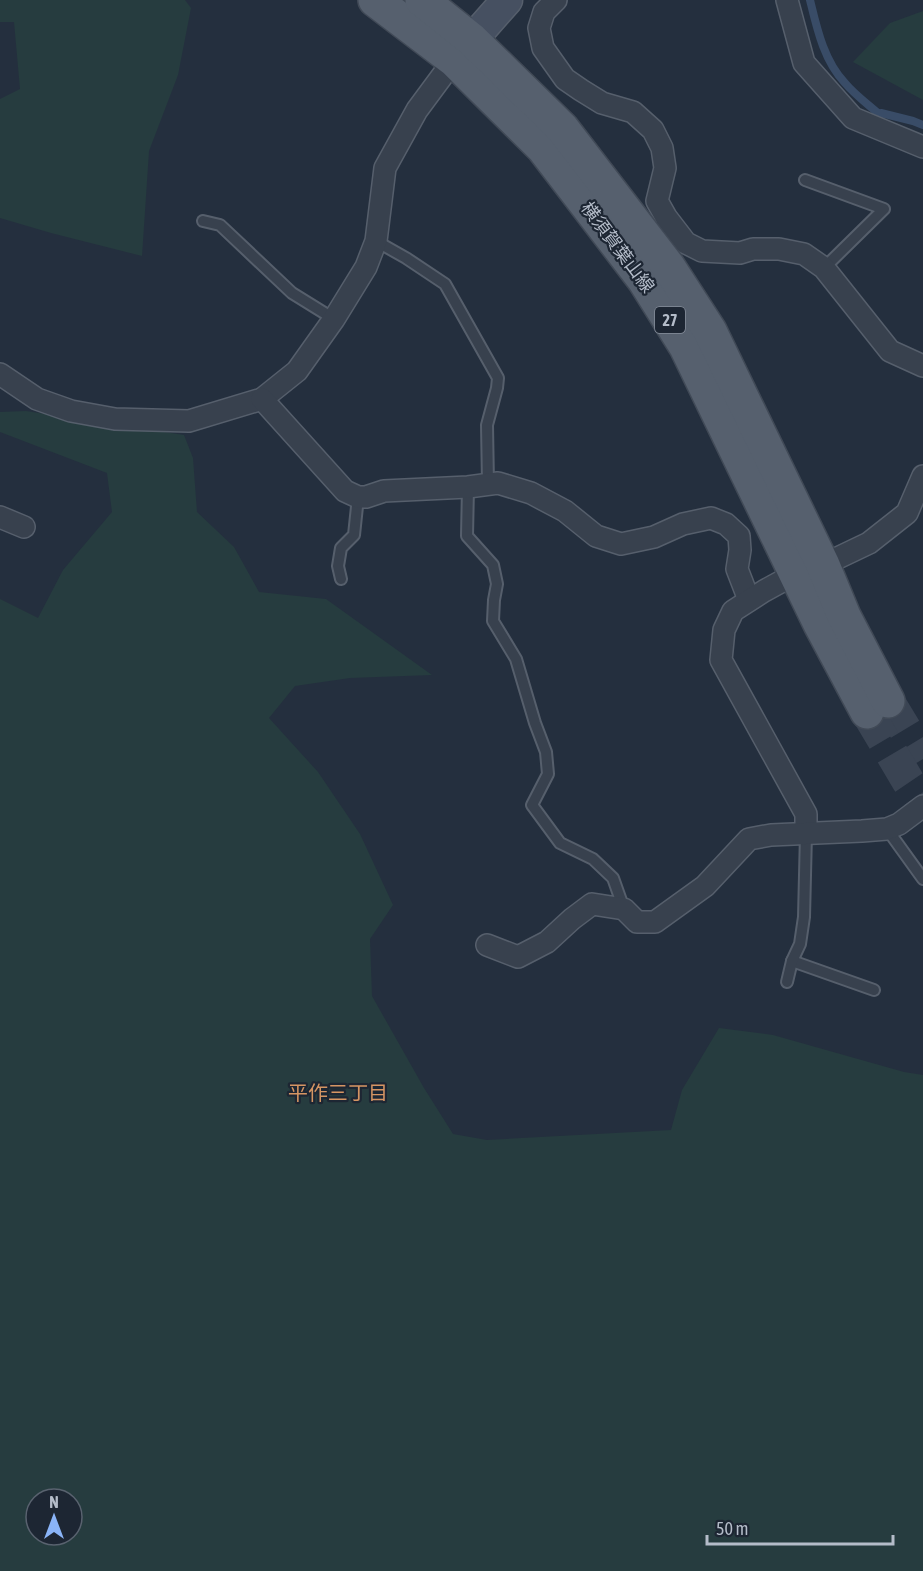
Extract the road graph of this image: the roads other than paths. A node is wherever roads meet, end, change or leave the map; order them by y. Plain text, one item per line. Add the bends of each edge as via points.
1 (375, 0) edge
2 (422, 0) edge
3 (556, 0) edge
4 (787, 0) edge
5 (501, 7) edge
6 (463, 50) junction
7 (923, 147) edge
8 (805, 180) dead end
9 (202, 221) dead end
10 (376, 241) junction
11 (824, 268) junction
12 (334, 319) junction
13 (923, 366) edge
14 (0, 374) edge
15 (262, 399) junction
16 (923, 476) edge
17 (478, 485) junction
18 (357, 497) junction
19 (0, 517) edge
20 (24, 527) dead end
21 (809, 569) junction
22 (341, 579) dead end
23 (749, 600) junction
24 (878, 706) tunnel mouth
25 (923, 806) edge
26 (888, 828) junction
27 (806, 833) junction
28 (923, 879) edge
29 (624, 909) junction
30 (487, 945) dead end
31 (792, 961) junction
32 (787, 982) dead end
33 (874, 990) dead end

1 - 6 main road, 横須賀葉山線 / 27
2 - 6 main road, 横須賀葉山線 / 27
3 - 11 street via 544,12 538,28 543,48 565,78 602,103 633,111 653,130 666,168 657,201 686,243 702,251 721,253 778,249 804,254
4 - 7 street via 804,63 853,118
5 - 6 street
6 - 10 street via 417,110 385,168
6 - 21 main road, 横須賀葉山線 / 27 via 645,280
8 - 11 lane via 884,209
9 - 12 lane via 220,225 292,293
10 - 12 street via 366,267
10 - 17 lane via 445,284 498,378
11 - 13 street via 890,351
12 - 15 street via 297,371
14 - 15 street via 37,399 71,411 115,419 189,421
15 - 18 street via 345,491
16 - 21 street via 907,513 868,543
17 - 18 street via 384,491
17 - 23 street via 498,483 531,493 565,511 596,536 621,544 711,518 726,524 739,536 736,569
17 - 29 lane via 467,536 493,565 497,584 493,621 516,658 546,752 548,774 532,805 560,843 593,860 613,878
18 - 22 lane via 354,535 341,548
19 - 20 street
21 - 23 street
21 - 24 main road, 横須賀葉山線 / 27 via 820,624
23 - 27 street via 734,611 724,630 721,660 806,814
25 - 26 street
26 - 27 street
26 - 28 lane
27 - 29 street via 749,839 705,886 655,922 637,922
27 - 31 lane via 804,917 800,944
29 - 30 street via 592,904 547,942 518,957
31 - 32 lane
31 - 33 lane

